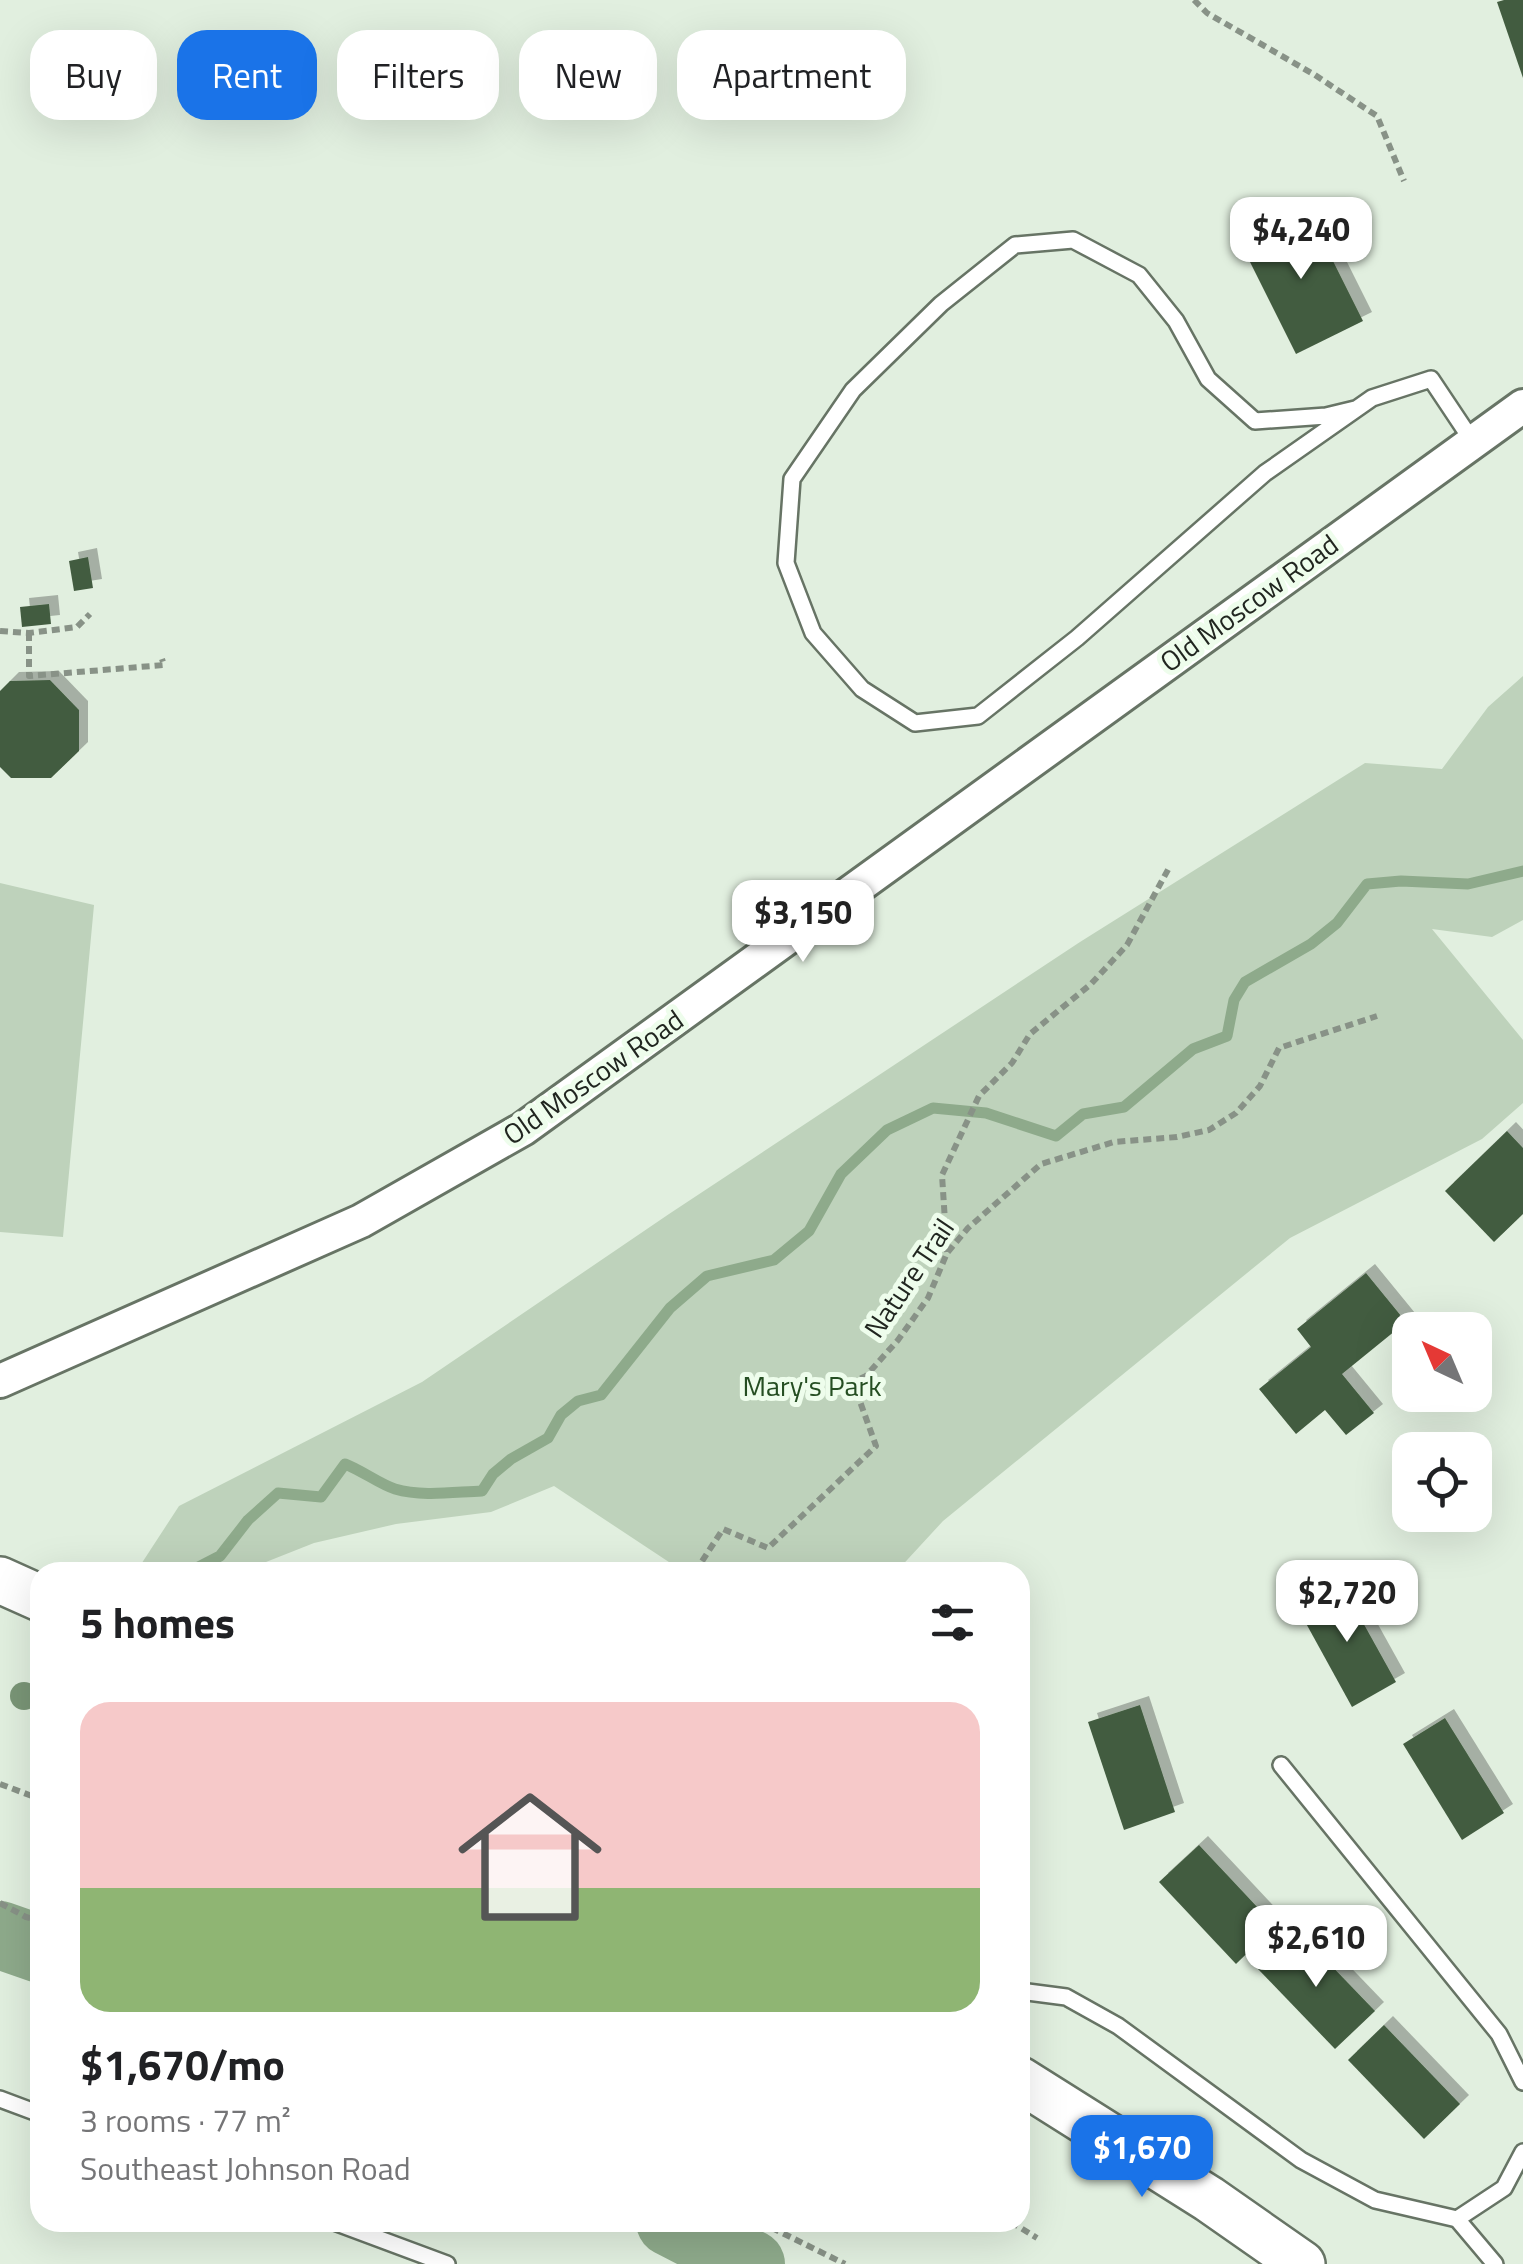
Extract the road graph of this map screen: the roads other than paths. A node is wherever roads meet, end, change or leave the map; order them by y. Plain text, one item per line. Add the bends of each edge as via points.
1 (1523, 406) edge
2 (1356, 410) junction
3 (1473, 442) junction
4 (0, 1380) edge
5 (0, 1580) edge
6 (30, 1594) edge
7 (1281, 1765) dead end
8 (1030, 1992) edge
9 (1523, 2082) edge
10 (1030, 2086) edge
11 (0, 2099) edge
12 (30, 2110) edge
13 (1523, 2152) edge
14 (1457, 2219) junction
15 (361, 2232) edge
16 (448, 2264) edge
17 (1302, 2264) edge
18 (1495, 2264) edge

1 - 3 street, Old Moscow Road
2 - 2 lane via 1265,474 978,716 915,723 862,689 812,632 786,564 792,479 853,390 941,304 1015,245 1073,240 1139,275 1176,321 1208,379 1254,421
2 - 3 lane via 1431,379
3 - 4 street, Old Moscow Road via 523,1129 361,1221
5 - 6 street
7 - 9 lane via 1499,2034
8 - 14 lane via 1066,1997 1118,2026 1300,2160 1375,2200
10 - 17 street
11 - 12 lane
13 - 14 lane via 1504,2188
14 - 18 lane
15 - 16 lane

